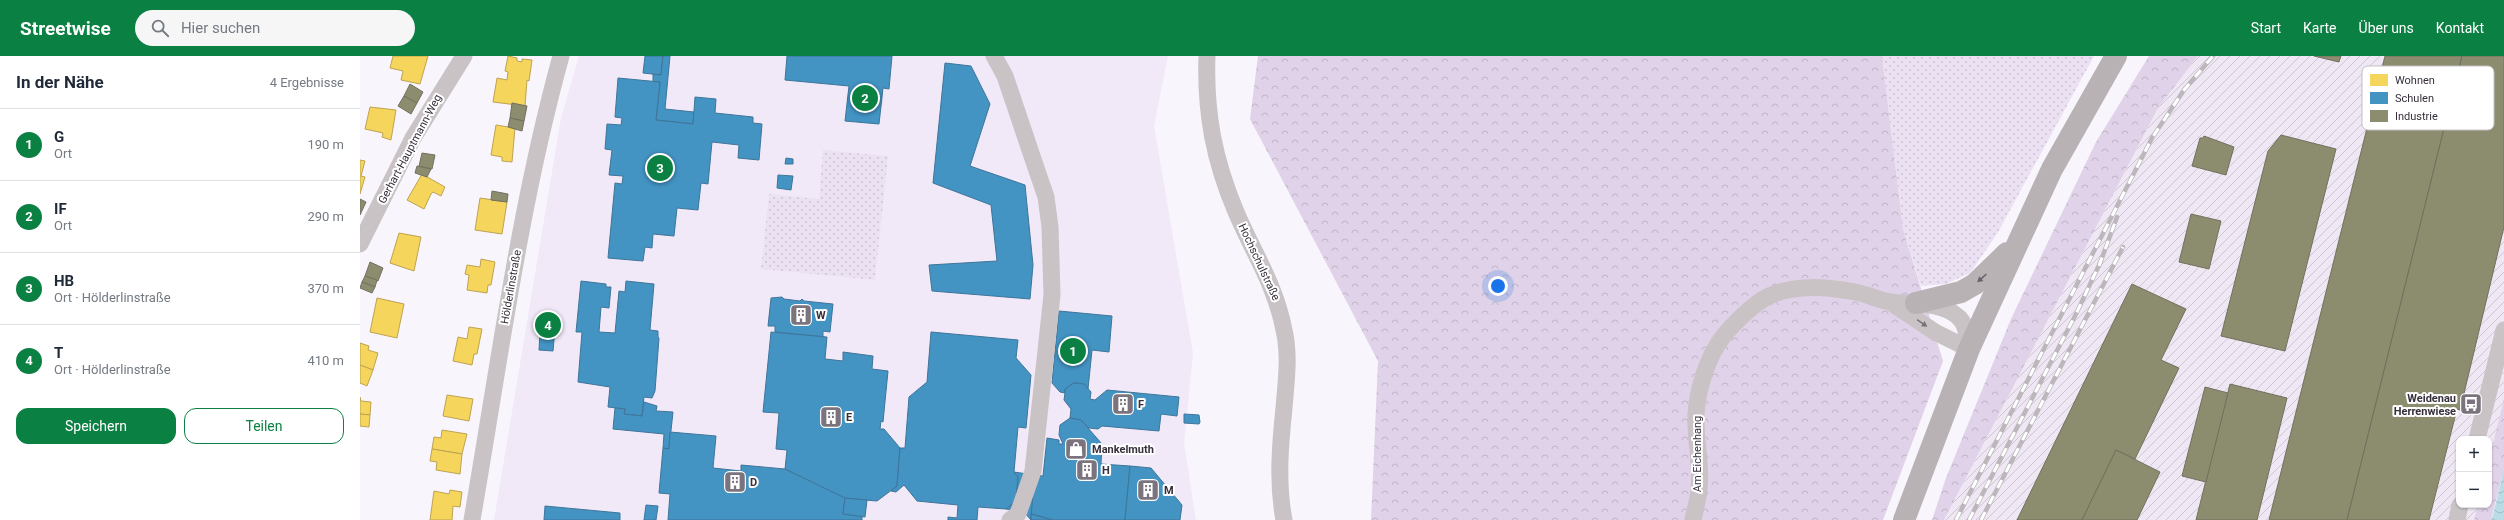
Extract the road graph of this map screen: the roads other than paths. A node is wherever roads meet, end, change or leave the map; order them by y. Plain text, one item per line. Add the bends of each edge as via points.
1 (464, 56) edge
2 (561, 56) edge
3 (994, 56) edge
4 (1207, 56) edge
5 (2116, 56) edge
6 (2019, 240) junction
7 (360, 244) edge
8 (1890, 302) junction
9 (1916, 303) junction
10 (2504, 330) edge
11 (1969, 349) junction
12 (2478, 436) edge
13 (2459, 508) edge
14 (472, 520) edge
15 (1010, 520) edge
16 (1284, 520) edge
17 (1693, 520) edge
18 (1904, 520) edge
19 (2456, 520) edge

1 - 7 street, Gerhart-Hauptmann-Weg via 414,138
2 - 14 street, Hölderlinstraße via 543,121 513,269
3 - 15 street via 1005,76 1046,197 1050,227 1052,295 1034,472 1018,514
4 - 16 street, Hochschulstraße via 1207,108 1220,168 1236,212 1277,298 1285,332 1287,362 1279,466 1279,495
5 - 6 main road via 2070,136
6 -> 9 main road via 1975,284 1961,292
6 - 11 main road
8 - 9 street, Am Eichenhang
8 -> 11 street, Am Eichenhang via 1935,332
8 - 17 street, Am Eichenhang via 1856,292 1824,288 1786,291 1768,297 1743,316 1721,339 1705,372 1696,414 1700,453 1699,490
9 - 11 street, Am Eichenhang via 1957,315 1964,324
10 - 12 street
11 - 18 main road
13 - 19 street

